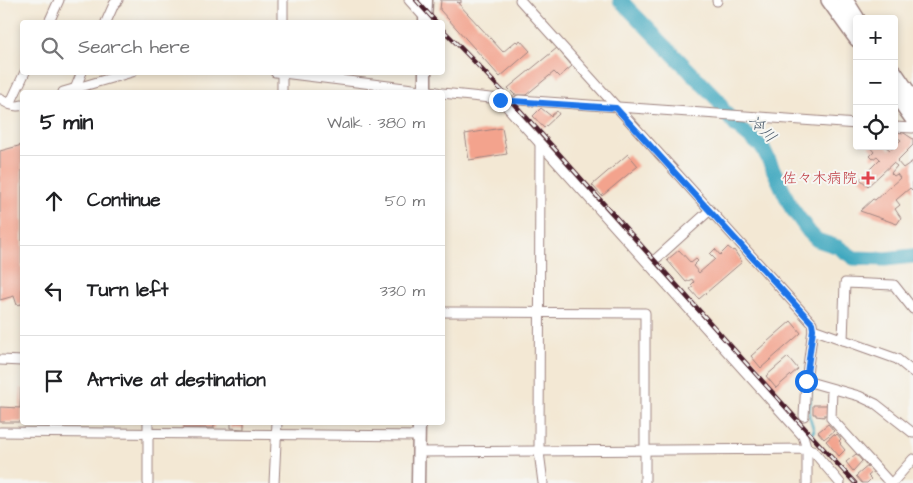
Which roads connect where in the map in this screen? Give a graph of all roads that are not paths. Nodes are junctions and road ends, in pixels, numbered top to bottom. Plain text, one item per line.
1 (59, 0) edge
2 (118, 0) edge
3 (283, 0) edge
4 (409, 0) edge
5 (426, 0) edge
6 (520, 0) edge
7 (829, 0) edge
8 (845, 0) edge
9 (855, 15) edge
10 (50, 20) edge
11 (107, 20) edge
12 (283, 20) edge
13 (425, 20) edge
14 (426, 20) edge
15 (853, 33) edge
16 (24, 75) edge
17 (81, 75) edge
18 (122, 75) edge
19 (280, 75) edge
20 (296, 75) edge
21 (426, 75) edge
22 (898, 78) edge
23 (75, 89) junction
24 (71, 90) edge
25 (282, 90) edge
26 (413, 90) edge
27 (429, 90) edge
28 (445, 93) edge
29 (898, 98) edge
30 (0, 99) edge
31 (500, 100) junction
32 (519, 100) joint
33 (913, 100) edge
34 (10, 104) junction
35 (20, 106) edge
36 (616, 108) junction
37 (913, 119) edge
38 (853, 124) edge
39 (898, 127) edge
40 (913, 128) edge
41 (540, 145) junction
42 (709, 211) junction
43 (656, 258) dead end
44 (913, 309) edge
45 (445, 312) edge
46 (540, 314) junction
47 (813, 329) junction
48 (843, 340) junction
49 (0, 360) edge
50 (20, 361) edge
51 (913, 372) edge
52 (806, 381) junction
53 (832, 389) junction
54 (804, 416) dead end
55 (148, 425) edge
56 (278, 425) edge
57 (419, 425) edge
58 (0, 432) edge
59 (148, 433) junction
60 (913, 433) edge
61 (277, 434) junction
62 (419, 436) junction
63 (808, 450) junction
64 (419, 452) junction
65 (539, 452) junction
66 (645, 452) junction
67 (913, 459) edge
68 (148, 483) edge
69 (274, 483) edge
70 (418, 483) edge
71 (543, 483) edge
72 (645, 483) edge
73 (807, 483) edge
74 (840, 483) edge
75 (891, 483) edge

1 - 10 street
2 - 11 street
3 - 12 street
4 - 13 street
5 - 14 main road
6 - 36 street
7 - 15 main road
8 - 9 main road
16 - 34 street
17 - 23 street
18 - 23 street
19 - 25 street
20 - 26 street
21 - 27 main road
22 - 33 main road
23 - 24 street
28 - 31 street
29 - 37 main road
30 - 34 street
31 - 32 lane
31 - 41 street
32 - 36 street
34 - 35 street
36 - 38 street
36 - 42 street
39 - 40 street
41 - 46 street
41 - 63 street
42 - 43 street
42 - 47 street
44 - 48 street
45 - 46 street
46 - 65 street
46 - 66 street
47 - 48 street
47 - 52 street
48 - 51 street
49 - 50 street
52 - 53 street
52 - 54 street
53 - 60 street
53 - 75 street
55 - 59 street
56 - 61 street
57 - 62 main road
58 - 59 street
59 - 61 street
59 - 68 street
61 - 62 street
61 - 69 street
62 - 64 main road
63 - 66 street
63 - 73 street
63 - 74 street
64 - 65 street
64 - 70 main road
65 - 66 street
65 - 71 street
66 - 72 street
67 - 75 street

